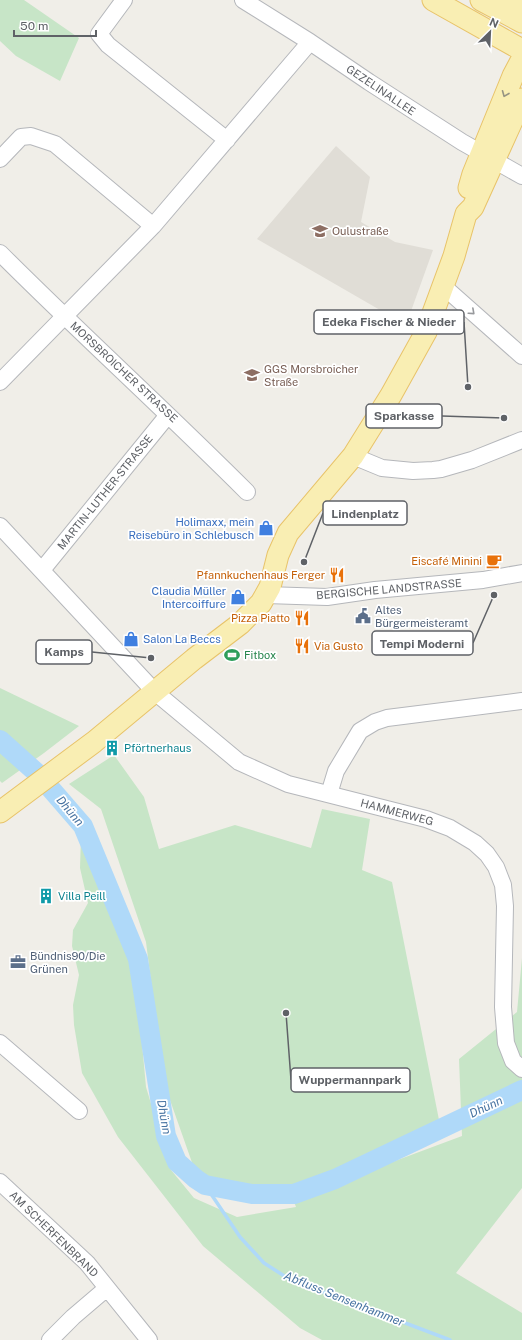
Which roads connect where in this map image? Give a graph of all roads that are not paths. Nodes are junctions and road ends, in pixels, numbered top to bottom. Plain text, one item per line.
1 (124, 0) edge
2 (243, 0) edge
3 (433, 0) edge
4 (482, 1) edge
5 (522, 2) edge
6 (522, 22) edge
7 (310, 42) junction
8 (522, 50) edge
9 (522, 59) edge
10 (522, 99) edge
11 (227, 140) junction
12 (488, 157) junction
13 (0, 159) edge
14 (522, 176) edge
15 (153, 226) junction
16 (0, 253) edge
17 (443, 286) junction
18 (64, 316) junction
19 (522, 356) edge
20 (0, 382) edge
21 (168, 415) junction
22 (522, 440) edge
23 (353, 456) junction
24 (247, 492) dead end
25 (0, 526) edge
26 (42, 570) junction
27 (522, 573) edge
28 (266, 594) junction
29 (155, 692) junction
30 (522, 701) edge
31 (329, 794) junction
32 (0, 812) edge
33 (0, 1043) edge
34 (522, 1068) edge
35 (80, 1111) dead end
36 (0, 1182) edge
37 (107, 1288) junction
38 (50, 1340) edge
39 (149, 1340) edge

1 - 11 street
2 - 7 street, GEZELINALLEE
3 - 8 main road
4 - 5 main road
4 - 6 main road
7 - 11 street
7 - 12 street, GEZELINALLEE
9 -> 12 main road
10 - 12 main road
11 - 15 street
12 - 14 street, GEZELINALLEE
12 - 17 main road
13 - 15 street
15 - 18 street
16 - 18 street, MORSBROICHER STRASSE
17 -> 19 street
17 - 23 main road
18 - 20 street
18 - 21 street, MORSBROICHER STRASSE
21 - 24 street, MORSBROICHER STRASSE
21 - 26 street, MARTIN-LUTHER-STRASSE
22 - 23 street
23 - 28 main road
25 - 26 street, HAMMERWEG
26 - 29 street, HAMMERWEG
27 - 28 street, BERGISCHE LANDSTRASSE
28 - 29 main road
29 - 31 street, HAMMERWEG
29 - 32 main road
30 - 31 street
31 - 34 street, HAMMERWEG
33 - 35 street
36 - 37 street, AM SCHERFENBRAND
37 - 38 street, AM SCHERFENBRAND
37 - 39 street, AM SCHERFENBRAND

